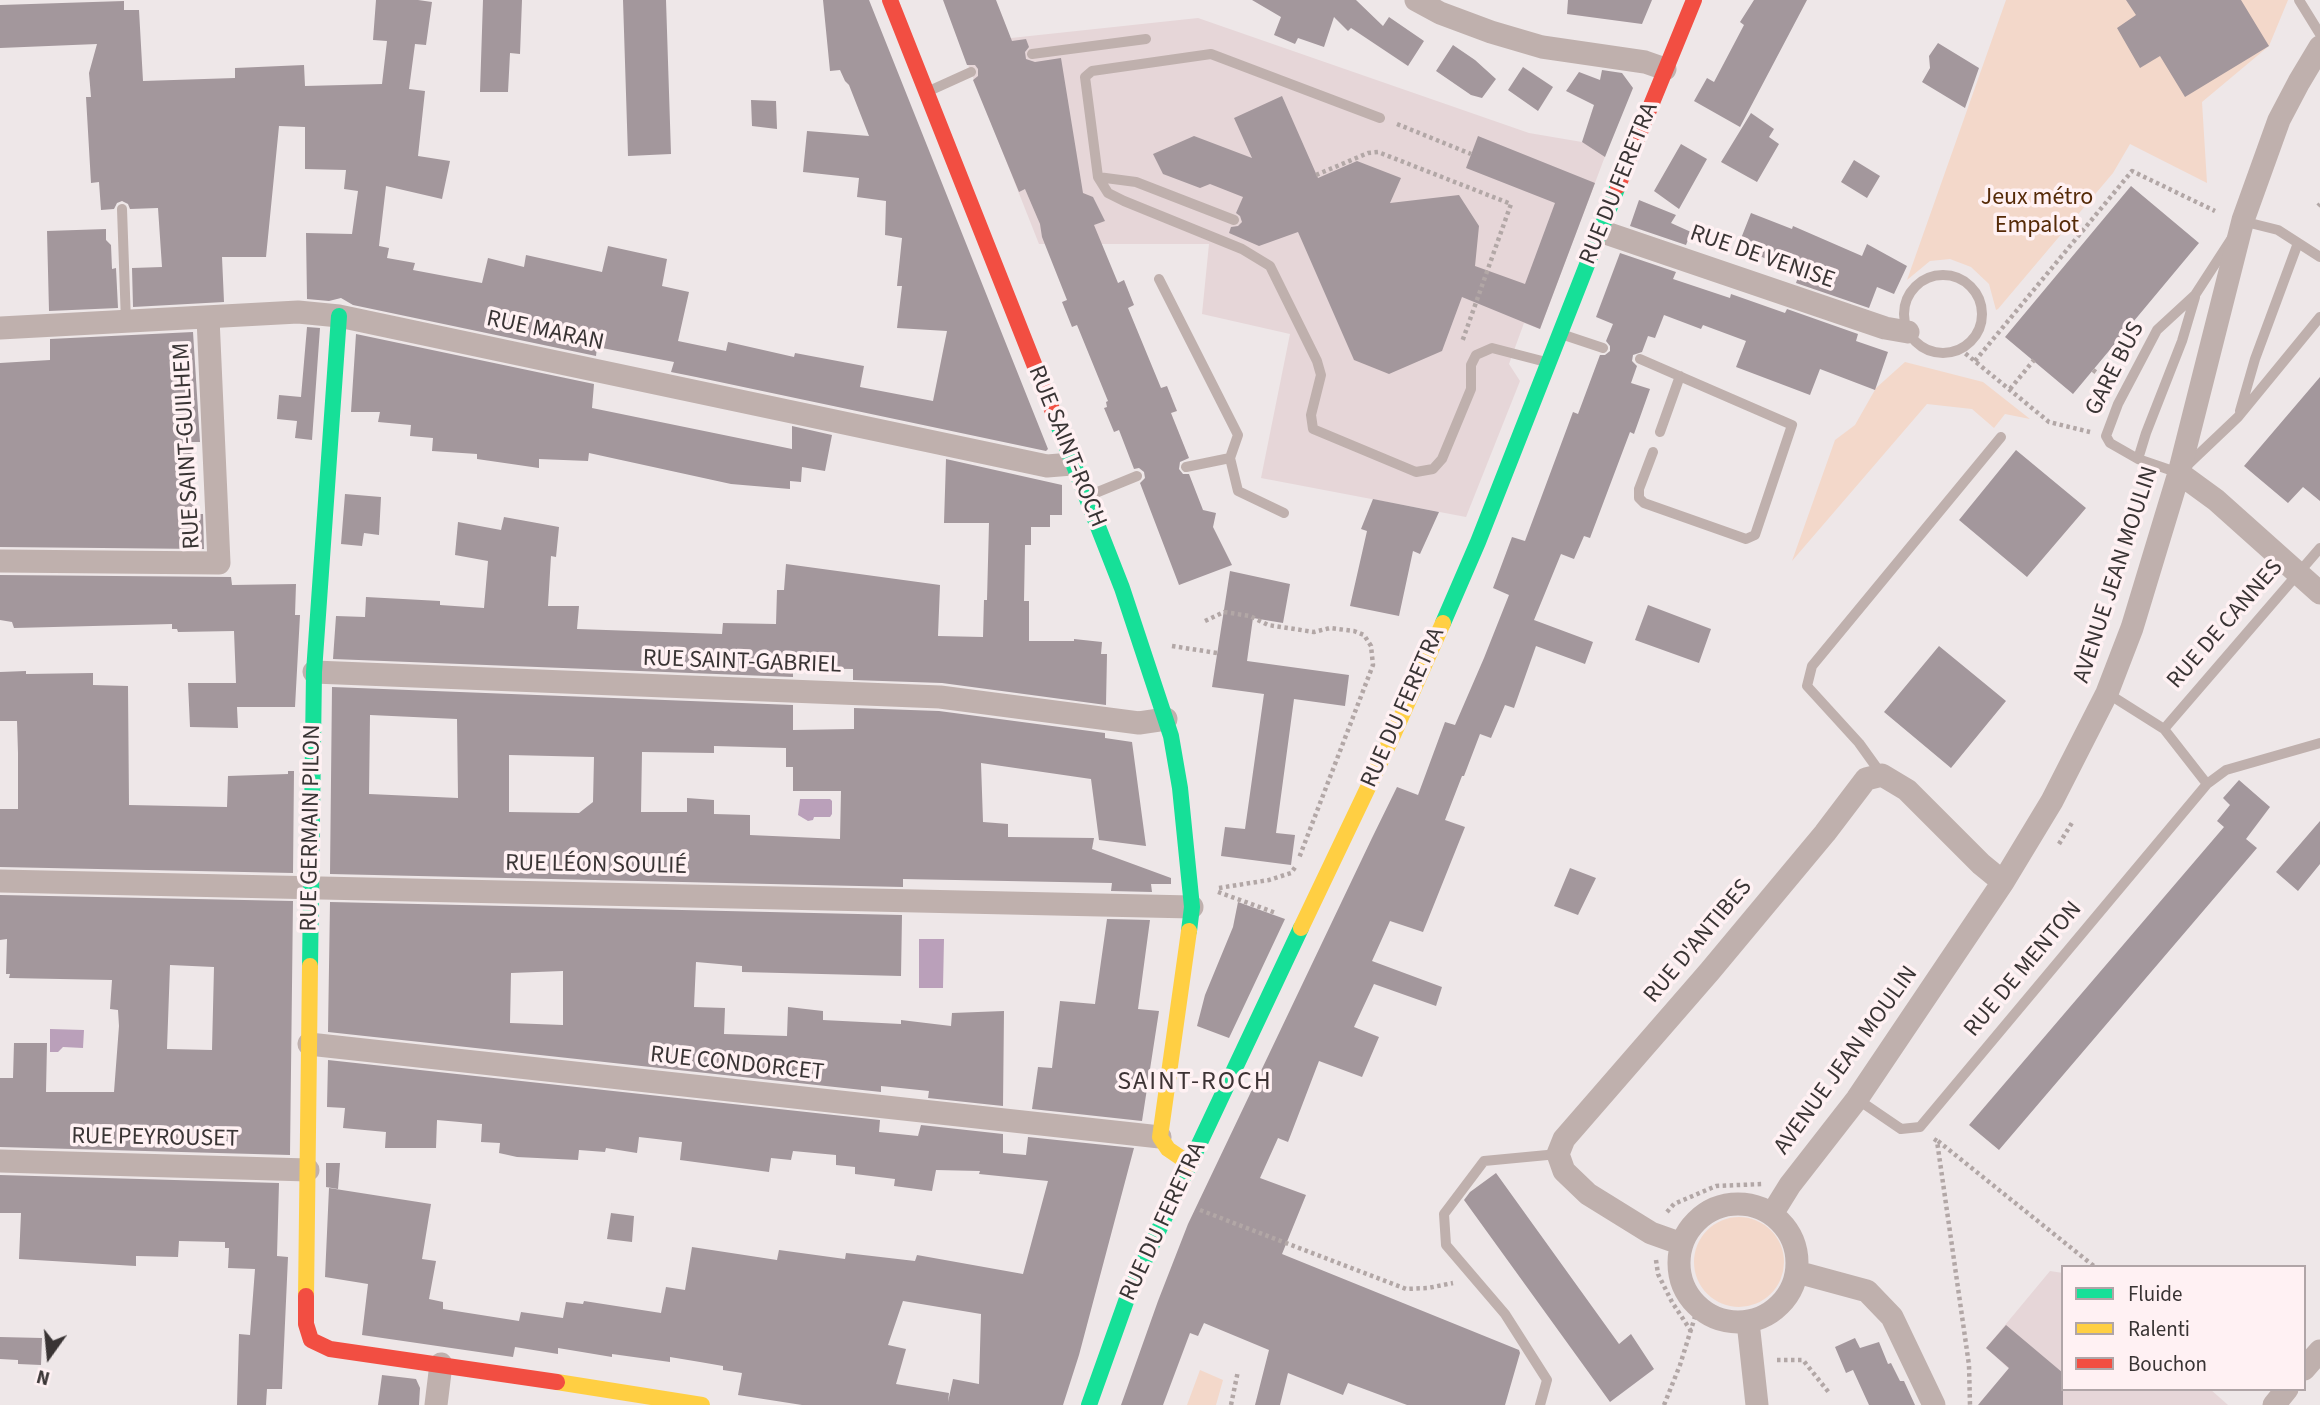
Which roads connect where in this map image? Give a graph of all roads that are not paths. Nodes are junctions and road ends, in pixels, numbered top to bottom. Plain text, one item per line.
1 (890, 0) edge
2 (1416, 0) edge
3 (1694, 0) edge
4 (2299, 0) edge
5 (2320, 34) edge
6 (1146, 39) dead end
7 (2320, 47) edge
8 (1032, 54) dead end
9 (1665, 69) junction
10 (971, 72) dead end
11 (926, 92) junction
12 (1380, 118) road end
13 (1098, 177) junction
14 (122, 209) dead end
15 (1234, 220) dead end
16 (2243, 220) junction
17 (1600, 231) junction
18 (2298, 243) junction
19 (2320, 257) edge
20 (1159, 279) dead end
21 (2195, 295) junction
22 (340, 316) junction
23 (2320, 317) edge
24 (208, 318) junction
25 (127, 322) junction
26 (0, 328) edge
27 (1908, 332) junction
28 (1561, 335) junction
29 (1603, 348) dead end
30 (1640, 359) dead end
31 (1549, 363) junction
32 (1679, 376) junction
33 (2238, 417) junction
34 (1660, 432) dead end
35 (2001, 437) dead end
36 (1653, 452) dead end
37 (1230, 458) junction
38 (2138, 459) junction
39 (1072, 464) junction
40 (1186, 467) dead end
41 (2179, 473) junction
42 (1137, 476) dead end
43 (1085, 497) junction
44 (1284, 513) dead end
45 (2320, 548) edge
46 (0, 561) edge
47 (2298, 574) junction
48 (2320, 593) edge
49 (314, 672) junction
50 (2107, 693) junction
51 (1166, 719) junction
52 (2164, 729) junction
53 (2320, 743) edge
54 (1882, 775) junction
55 (2207, 783) junction
56 (0, 881) edge
57 (2003, 882) junction
58 (311, 886) junction
59 (1192, 907) junction
60 (309, 1044) junction
61 (1857, 1099) junction
62 (1160, 1137) junction
63 (1558, 1154) junction
64 (0, 1161) edge
65 (1190, 1164) junction
66 (308, 1170) junction
67 (1772, 1214) junction
68 (1682, 1244) junction
69 (1797, 1272) junction
70 (1748, 1322) junction
71 (2320, 1351) edge
72 (441, 1364) junction
73 (2306, 1367) edge
74 (2285, 1391) edge
75 (436, 1405) edge
76 (702, 1405) edge
77 (1088, 1405) edge
78 (1540, 1405) edge
79 (1757, 1405) edge
80 (1934, 1405) edge
81 (2274, 1405) edge

1 - 11 street, RUE SAINT-ROCH
2 - 9 street
3 - 9 street, RUE DU FERETRA
4 - 5 lane
6 - 8 lane
7 - 16 street, AVENUE JEAN MOULIN
9 - 17 street, RUE DU FERETRA
10 - 11 lane
11 - 39 street, RUE SAINT-ROCH
12 - 13 lane
13 - 15 lane
13 - 31 lane
14 - 25 lane
16 - 18 lane
16 - 21 lane, GARE BUS
16 - 41 street, AVENUE JEAN MOULIN
17 - 27 street, RUE DE VENISE
17 - 28 street, RUE DU FERETRA
18 - 19 lane
18 - 33 lane
20 - 37 lane
21 - 38 lane, GARE BUS
21 - 38 lane, GARE BUS
22 - 24 street, RUE MARAN
22 - 39 street, RUE MARAN
22 - 49 street, RUE GERMAIN PILON
23 - 33 lane
24 - 25 street, RUE MARAN
24 - 46 street, RUE SAINT-GUILHEM
25 - 26 street, RUE MARAN
27 - 27 lane, RUE DE VENISE
28 - 29 lane
28 - 31 street, RUE DU FERETRA
30 - 32 lane
31 - 65 street, RUE DU FERETRA
32 - 34 lane
32 - 36 lane
33 - 41 lane
35 - 54 lane
37 - 40 lane
37 - 44 lane
38 - 41 lane, GARE BUS
39 - 43 street, RUE SAINT-ROCH
41 - 47 street
41 - 50 street, AVENUE JEAN MOULIN
42 - 43 lane
43 - 51 street, RUE SAINT-ROCH
45 - 47 lane, RUE DE CANNES
47 - 48 street
47 - 52 lane, RUE DE CANNES
49 - 51 street, RUE SAINT-GABRIEL
49 - 58 street, RUE GERMAIN PILON
50 - 52 lane
50 - 57 street, AVENUE JEAN MOULIN
51 - 59 street, RUE SAINT-ROCH
52 - 55 lane
53 - 55 lane, RUE DE MENTON
54 - 57 street
54 - 63 street, RUE D'ANTIBES
55 - 61 lane, RUE DE MENTON
56 - 58 street, RUE LÉON SOULIÉ
57 - 61 street, AVENUE JEAN MOULIN
58 - 59 street, RUE LÉON SOULIÉ
58 - 60 street, RUE GERMAIN PILON
59 - 62 street, RUE SAINT-ROCH
60 - 62 street, RUE CONDORCET
60 - 66 street, RUE GERMAIN PILON
61 - 67 street, AVENUE JEAN MOULIN
62 - 65 street
63 - 68 street
63 - 78 lane
64 - 66 street, RUE PEYROUSET
65 - 77 street, RUE DU FERETRA
66 - 72 street, RUE GERMAIN PILON
67 - 68 street
67 - 69 street
68 - 70 street
69 - 70 street
69 - 80 street
70 - 79 street
71 - 73 street
72 - 75 street
72 - 76 street
74 - 81 street

